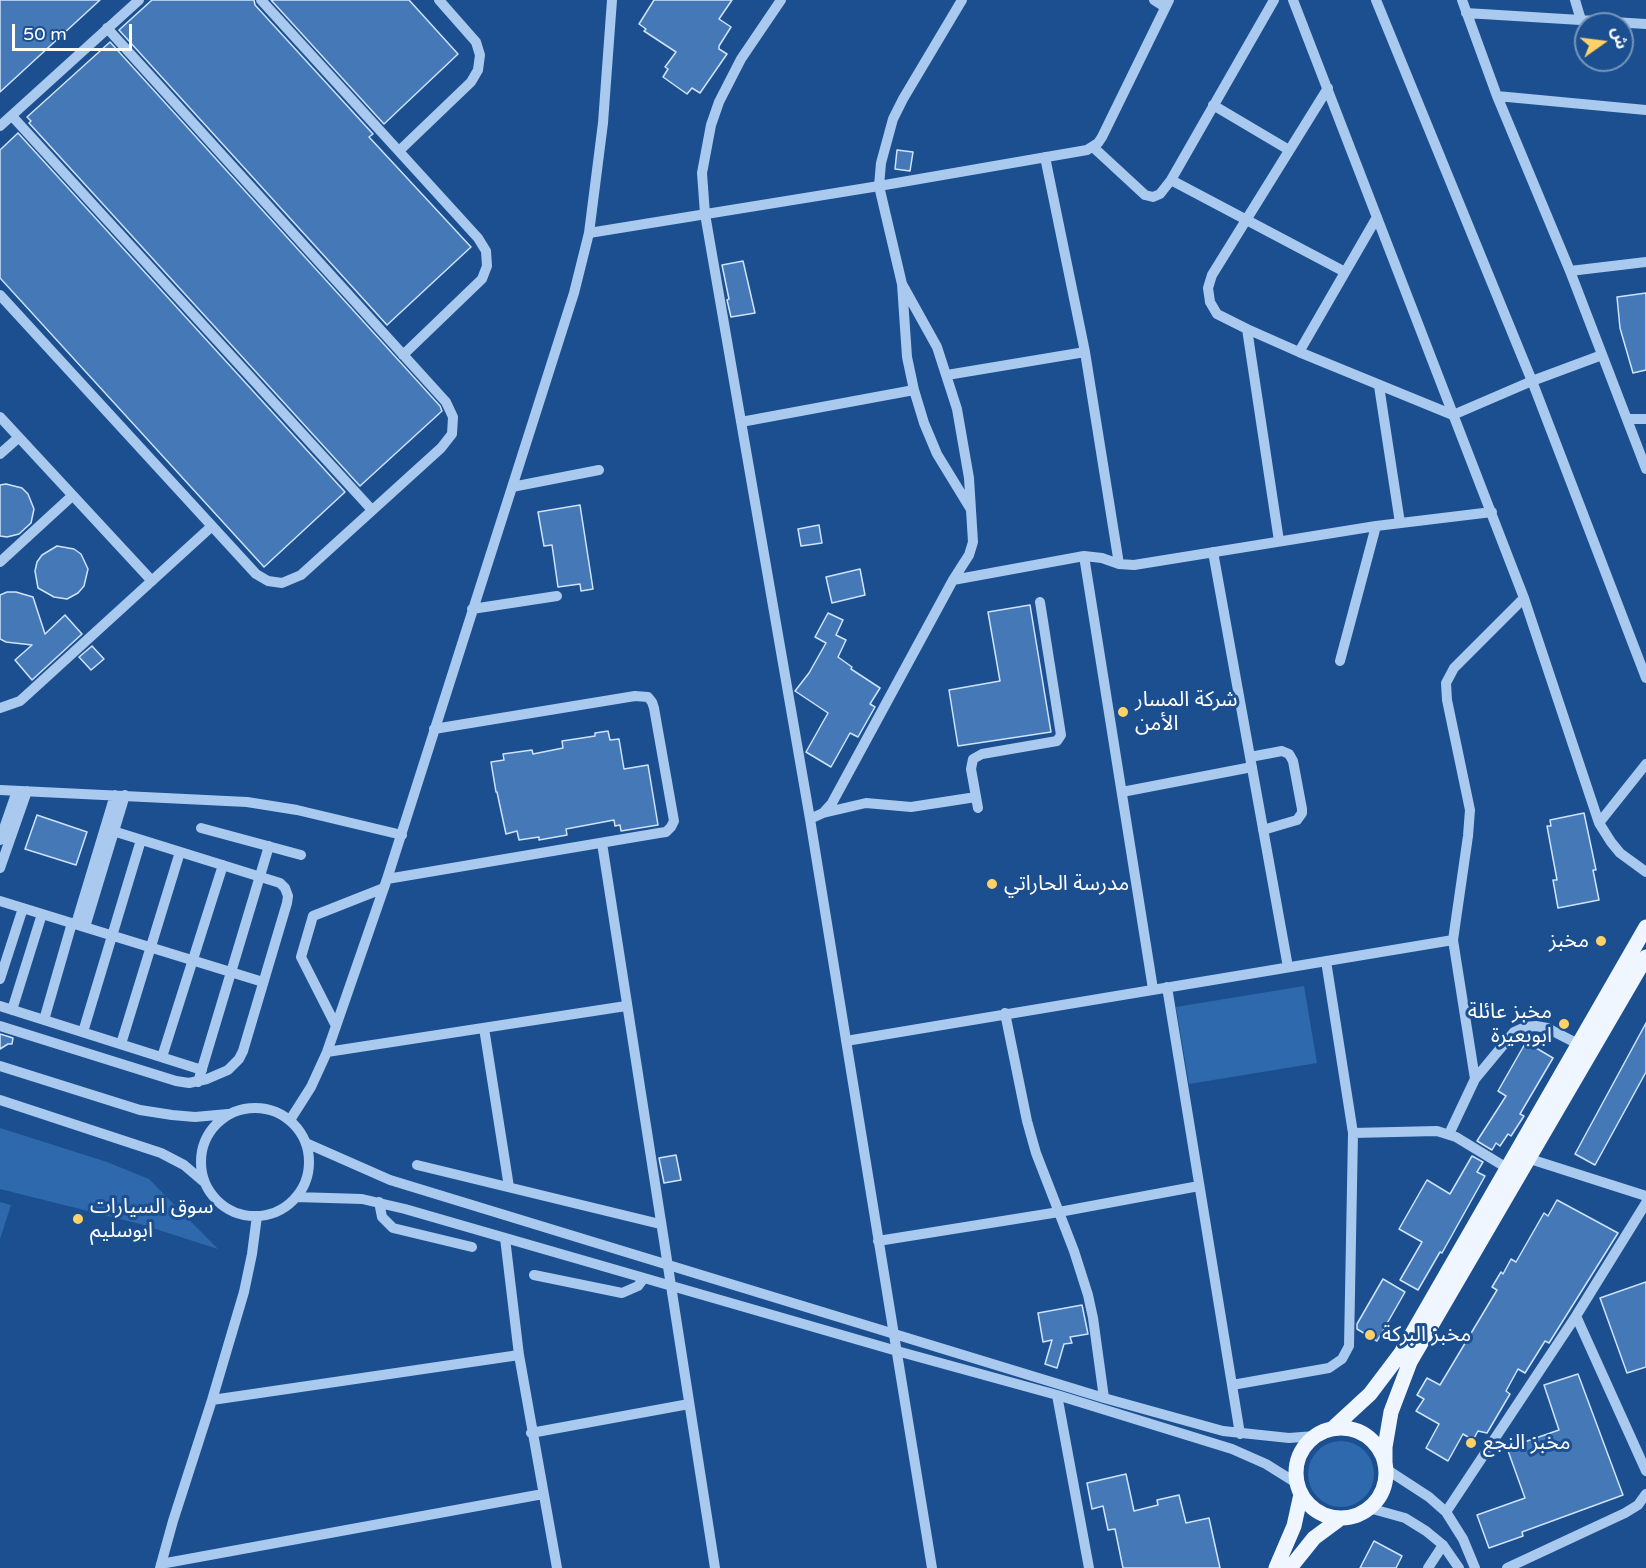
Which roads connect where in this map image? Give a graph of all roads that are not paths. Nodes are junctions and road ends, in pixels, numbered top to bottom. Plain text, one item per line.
1 (139, 0) edge
2 (261, 0) edge
3 (439, 0) edge
4 (612, 0) edge
5 (781, 0) edge
6 (962, 0) edge
7 (1154, 0) edge
8 (1274, 0) edge
9 (1293, 0) edge
10 (1376, 0) edge
11 (1462, 0) edge
12 (1167, 3) edge
13 (1466, 13) junction
14 (1574, 20) edge
15 (107, 28) junction
16 (1328, 88) junction
17 (1497, 96) junction
18 (1213, 105) junction
19 (1646, 110) edge
20 (12, 116) junction
21 (0, 126) edge
22 (1093, 147) junction
23 (1290, 150) junction
24 (399, 151) junction
25 (1045, 157) junction
26 (1171, 180) junction
27 (879, 186) junction
28 (705, 214) junction
29 (1377, 217) junction
30 (1245, 220) junction
31 (589, 233) junction
32 (1646, 262) edge
33 (1346, 272) junction
34 (1570, 272) junction
35 (902, 284) junction
36 (0, 295) edge
37 (1246, 329) junction
38 (1084, 352) junction
39 (1299, 352) junction
40 (404, 355) junction
41 (1602, 355) junction
42 (947, 375) junction
43 (1532, 381) junction
44 (1379, 386) junction
45 (914, 390) junction
46 (1453, 415) junction
47 (0, 417) edge
48 (1627, 419) junction
49 (1646, 419) edge
50 (741, 422) junction
51 (18, 438) junction
52 (0, 454) edge
53 (1646, 469) edge
54 (599, 470) dead end
55 (512, 487) junction
56 (72, 496) junction
57 (372, 510) junction
58 (972, 512) junction
59 (1492, 512) junction
60 (1400, 523) junction
61 (212, 526) junction
62 (1376, 526) junction
63 (1279, 541) junction
64 (1213, 552) junction
65 (1084, 556) junction
66 (0, 562) edge
67 (1119, 564) junction
68 (953, 580) junction
69 (152, 582) junction
70 (557, 596) dead end
71 (1524, 598) junction
72 (1040, 602) dead end
73 (472, 609) junction
74 (1340, 661) dead end
75 (1646, 678) edge
76 (0, 708) edge
77 (434, 729) junction
78 (1251, 762) junction
79 (1646, 764) edge
80 (0, 790) edge
81 (22, 791) junction
82 (1122, 792) junction
83 (120, 795) junction
84 (823, 813) junction
85 (810, 819) junction
86 (1599, 823) junction
87 (201, 828) dead end
88 (1263, 830) junction
89 (113, 831) junction
90 (402, 835) junction
91 (0, 840) edge
92 (141, 840) junction
93 (602, 843) junction
94 (269, 846) junction
95 (180, 852) junction
96 (301, 855) dead end
97 (223, 865) junction
98 (0, 868) edge
99 (1646, 872) edge
100 (259, 876) junction
101 (385, 884) junction
102 (0, 901) edge
103 (23, 908) junction
104 (42, 914) junction
105 (78, 925) junction
106 (1646, 927) edge
107 (112, 936) junction
108 (1454, 940) junction
109 (150, 947) junction
110 (1646, 957) edge
111 (193, 960) junction
112 (1326, 961) junction
113 (1288, 967) junction
114 (231, 972) junction
115 (0, 979) edge
116 (263, 982) junction
117 (1167, 987) junction
118 (1153, 989) junction
119 (0, 1006) edge
120 (627, 1006) junction
121 (12, 1010) junction
122 (1005, 1013) junction
123 (44, 1020) junction
124 (0, 1026) edge
125 (336, 1026) junction
126 (483, 1028) junction
127 (83, 1032) junction
128 (846, 1041) junction
129 (121, 1044) junction
130 (1578, 1044) junction
131 (327, 1052) junction
132 (162, 1057) junction
133 (0, 1066) edge
134 (202, 1070) junction
135 (1475, 1079) junction
136 (198, 1082) junction
137 (0, 1100) edge
138 (228, 1114) junction
139 (290, 1120) junction
140 (1353, 1132) junction
141 (1449, 1134) junction
142 (306, 1143) junction
143 (1530, 1159) junction
144 (417, 1165) dead end
145 (1507, 1168) junction
146 (206, 1184) junction
147 (1199, 1186) junction
148 (508, 1187) junction
149 (1646, 1196) edge
150 (296, 1197) junction
151 (379, 1202) junction
152 (1646, 1203) edge
153 (1059, 1212) junction
154 (257, 1216) junction
155 (660, 1224) junction
156 (505, 1238) junction
157 (878, 1240) junction
158 (472, 1247) dead end
159 (666, 1265) junction
160 (534, 1275) dead end
161 (644, 1278) junction
162 (670, 1286) junction
163 (1576, 1316) junction
164 (894, 1334) junction
165 (897, 1352) junction
166 (519, 1355) junction
167 (1232, 1385) junction
168 (1056, 1395) junction
169 (1104, 1398) junction
170 (212, 1400) junction
171 (689, 1404) junction
172 (1332, 1429) junction
173 (531, 1433) junction
174 (1240, 1434) junction
175 (1315, 1436) junction
176 (1385, 1467) junction
177 (1646, 1471) edge
178 (1299, 1489) junction
179 (543, 1494) junction
180 (1646, 1494) edge
181 (1369, 1508) junction
182 (1446, 1512) junction
183 (1341, 1518) junction
184 (1443, 1545) junction
185 (160, 1566) edge
186 (557, 1568) edge
187 (715, 1568) edge
188 (932, 1568) edge
189 (1089, 1568) edge
190 (1276, 1568) edge
191 (1290, 1568) edge
192 (1428, 1568) edge
193 (1459, 1568) edge
194 (1475, 1568) edge
195 (1507, 1568) edge

1 - 15 street
2 - 24 street
3 - 24 street
4 - 31 street
5 - 28 street
6 - 27 street
7 - 12 street
8 - 18 street
9 - 16 street
10 - 43 street
11 - 13 street
12 - 22 street
13 - 14 street
13 - 17 street
15 - 20 street
15 - 40 street
16 - 23 street
16 - 29 street
17 - 19 street
17 - 34 street
18 - 23 street
18 - 26 street
20 - 21 street
20 - 57 street
22 - 25 street
22 - 26 street
23 - 30 street
24 - 40 street
25 - 27 street
25 - 38 street
26 - 30 street
27 - 28 street
27 - 35 street
28 - 31 street
28 - 50 street
29 - 33 street
29 - 46 street
30 - 33 street
30 - 37 street
31 - 55 street
32 - 34 street
33 - 39 street
34 - 41 street
35 - 42 street
35 - 45 street
36 - 61 street
37 - 39 street
37 - 63 street
38 - 42 street
38 - 67 street
39 - 44 street
40 - 57 street
41 - 43 street
41 - 48 street
42 - 58 street
43 - 46 street
43 - 75 street
44 - 46 street
44 - 60 street
45 - 50 street
45 - 58 street
46 - 59 street
47 - 51 street
48 - 49 street
48 - 53 street
50 - 85 street
51 - 52 street
51 - 56 street
54 - 55 street
55 - 73 street
56 - 66 street
56 - 69 street
57 - 61 street
58 - 68 street
59 - 60 street
59 - 71 street
60 - 62 street
61 - 69 street
62 - 63 street
62 - 74 street
63 - 64 street
64 - 67 street
64 - 78 street
65 - 67 street
65 - 68 street
65 - 82 street
68 - 84 street
69 - 76 street
70 - 73 street
71 - 86 street
71 - 108 street
72 - 84 street
73 - 77 street
77 - 90 street
77 - 93 street
78 - 82 street
78 - 88 street
78 - 88 street
79 - 86 street
80 - 81 street
81 - 83 street
81 - 91 street
81 - 98 street
82 - 118 street
83 - 89 street
83 - 90 street
83 - 105 street
84 - 85 street
85 - 128 street
86 - 99 street
87 - 94 street
88 - 113 street
89 - 92 street
89 - 105 street
90 - 101 street
92 - 95 street
92 - 107 street
93 - 101 street
93 - 120 street
94 - 96 street
94 - 100 street
95 - 97 street
95 - 109 street
97 - 100 street
97 - 111 street
100 - 114 street
100 - 116 street
101 - 125 street
101 - 125 street
102 - 103 street
103 - 104 street
103 - 115 street
104 - 105 street
104 - 121 street
105 - 107 street
105 - 123 street
106 - 130 main road
107 - 109 street
107 - 127 street
108 - 112 street
108 - 135 street
109 - 111 street
109 - 129 street
110 - 143 main road
111 - 114 street
111 - 132 street
112 - 113 street
112 - 140 street
113 - 117 street
114 - 116 street
114 - 134 street
116 - 136 street
117 - 118 street
117 - 147 street
118 - 122 street
119 - 121 street
120 - 126 street
120 - 155 street
121 - 123 street
122 - 128 street
122 - 153 street
123 - 127 street
124 - 136 street
125 - 131 street
126 - 131 street
126 - 148 street
127 - 129 street
128 - 157 street
129 - 132 street
130 - 135 street
130 - 145 main road
131 - 139 street
132 - 134 street
133 - 138 street
134 - 136 street
135 - 141 street
137 - 146 street
138 - 139 street
138 - 146 street
139 - 142 street
140 - 141 street
140 - 167 street
141 - 145 street
142 - 150 street
142 - 159 street
143 - 149 street
143 - 176 main road
144 - 148 street
145 - 172 main road
146 - 154 street
147 - 153 street
147 - 167 street
148 - 155 street
150 - 151 street
150 - 154 street
151 - 156 street
151 - 158 street
152 - 163 street
153 - 157 street
153 - 169 street
154 - 170 street
155 - 159 street
156 - 161 street
156 - 166 street
157 - 164 street
159 - 162 street
159 - 164 street
160 - 161 street
161 - 162 street
162 - 165 street
162 - 171 street
163 - 177 street
163 - 182 street
164 - 165 street
164 - 169 street
165 - 168 street
165 - 188 street
166 - 170 street
166 - 173 street
167 - 174 street
168 - 178 street
168 - 189 street
169 - 174 street
170 - 185 street
171 - 173 street
171 - 187 street
172 - 175 main road
172 - 176 main road
173 - 179 street
174 - 175 street
175 - 178 main road
176 - 181 main road
176 - 182 street
178 - 183 main road
178 - 190 main road
179 - 185 street
179 - 186 street
180 - 195 street
181 - 183 main road
181 - 184 street
182 - 194 street
183 - 191 main road
184 - 192 street
184 - 193 street

